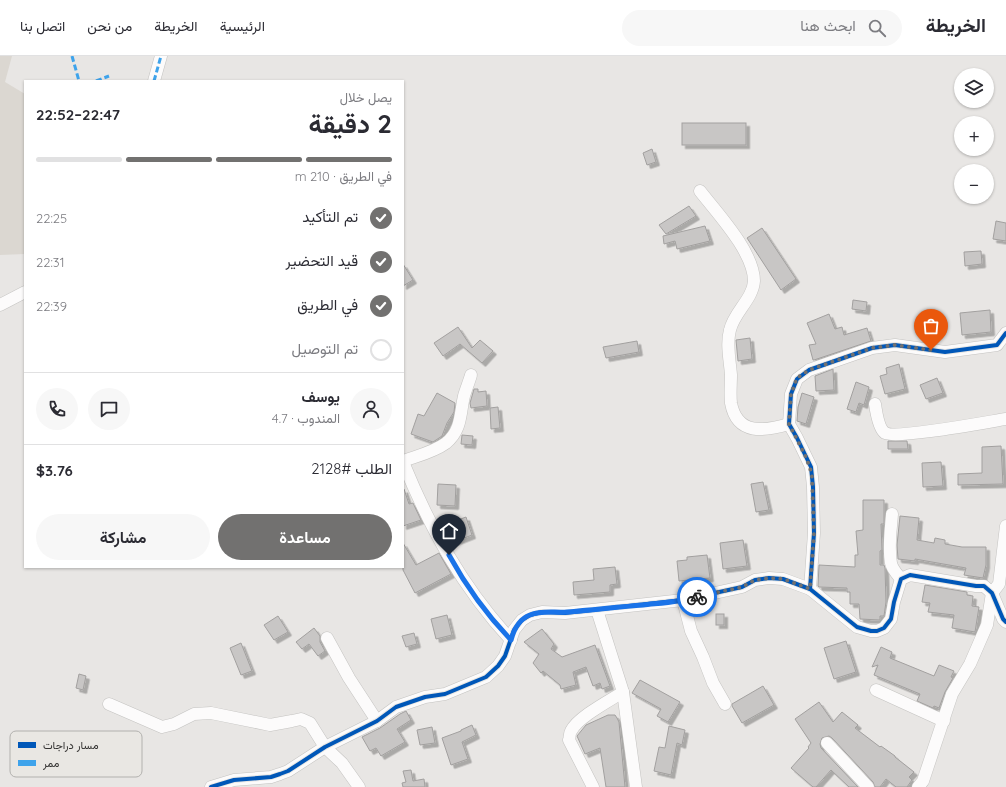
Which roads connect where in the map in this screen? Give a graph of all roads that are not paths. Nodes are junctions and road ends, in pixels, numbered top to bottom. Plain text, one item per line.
1 (161, 56) edge
2 (154, 80) edge
3 (700, 191) dead end
4 (24, 293) edge
5 (0, 306) edge
6 (1006, 333) edge
7 (471, 375) dead end
8 (875, 404) dead end
9 (1006, 419) edge
10 (789, 424) junction
11 (404, 461) edge
12 (404, 464) edge
13 (892, 514) dead end
14 (1006, 526) edge
15 (901, 579) junction
16 (810, 589) junction
17 (992, 594) junction
18 (683, 600) junction
19 (597, 610) junction
20 (1006, 622) edge
21 (327, 638) dead end
22 (511, 640) junction
23 (876, 690) dead end
24 (623, 692) junction
25 (109, 704) dead end
26 (725, 704) dead end
27 (377, 721) junction
28 (944, 721) junction
29 (827, 744) dead end
30 (325, 747) junction
31 (254, 783) edge
32 (211, 787) edge
33 (359, 787) edge
34 (593, 787) edge
35 (636, 787) edge
36 (868, 787) edge
37 (918, 787) edge

1 - 2 street
3 - 10 street
4 - 5 street
6 - 10 street
7 - 11 street
8 - 9 street
10 - 16 street
12 - 22 street
13 - 15 street
14 - 17 street
15 - 16 street
15 - 17 street
16 - 18 street
17 - 20 street
17 - 28 street
18 - 19 street
18 - 26 street
19 - 22 street
19 - 24 street
21 - 27 street
22 - 27 street
23 - 28 street
24 - 34 street
24 - 35 street
25 - 30 street
27 - 30 street
28 - 37 street
29 - 36 street
30 - 31 street
30 - 33 street
31 - 32 street

